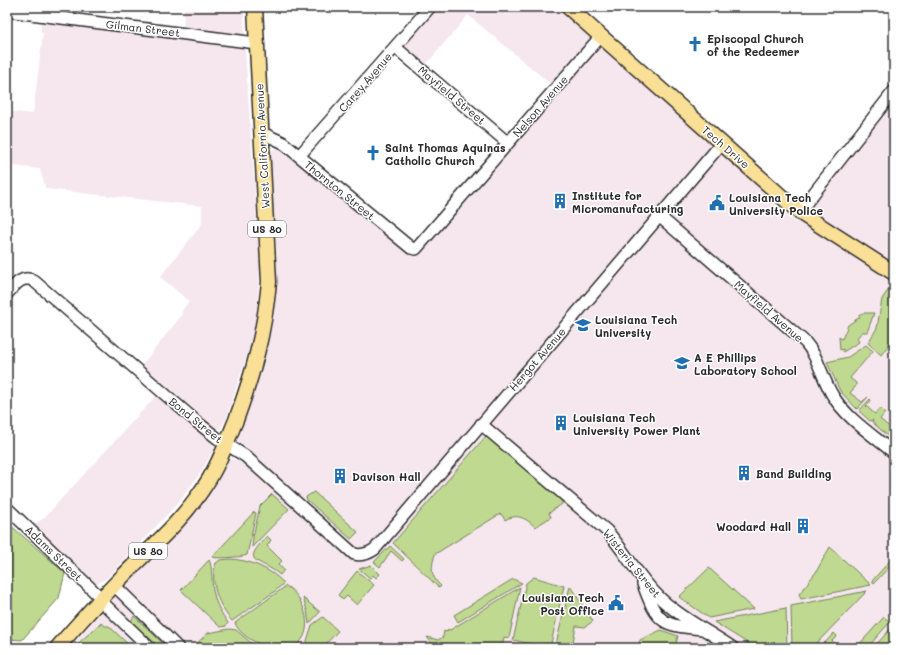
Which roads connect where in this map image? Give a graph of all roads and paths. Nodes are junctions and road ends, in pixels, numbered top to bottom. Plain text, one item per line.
1 (255, 7) edge
2 (430, 7) edge
3 (568, 7) edge
4 (7, 11) edge
5 (601, 36) junction
6 (256, 43) junction
7 (395, 47) junction
8 (894, 90) edge
9 (262, 133) junction
10 (508, 143) junction
11 (722, 143) junction
12 (300, 156) junction
13 (799, 212) junction
14 (659, 216) junction
15 (416, 249) joint
16 (894, 273) edge
17 (7, 294) edge
18 (481, 424) junction
19 (226, 444) junction
20 (894, 453) edge
21 (7, 508) edge
22 (366, 554) joint
23 (641, 577) junction
24 (114, 585) junction
25 (100, 599) junction
26 (705, 630) junction
27 (57, 648) edge
28 (150, 648) edge
29 (178, 648) edge
30 (733, 648) edge

1 - 6 main road, West California Avenue / US 80
2 - 7 street, Carey Avenue
3 - 5 main road, Tech Drive
4 - 6 street, Gilman Street
5 - 10 street, Nelson Avenue
5 - 11 main road, Tech Drive
6 - 9 main road, West California Avenue / US 80
7 - 10 street, Mayfield Street
7 - 12 street, Carey Avenue
8 - 13 street
9 - 12 street, Thornton Street
9 - 19 main road, West California Avenue / US 80
10 - 15 street, Nelson Avenue
11 - 13 main road, Tech Drive
11 - 14 street, Hergot Avenue
12 - 15 street, Thornton Street
13 - 16 main road, Tech Drive
14 - 18 street, Hergot Avenue
14 - 20 street, Mayfield Avenue
17 - 19 street, Bond Street
18 - 22 street, Hergot Avenue
18 - 23 street, Wisteria Street
19 - 22 street, Bond Street
19 - 24 main road, West California Avenue / US 80
21 - 25 street, Adams Street
23 - 26 street, Wisteria Street
23 - 26 street
24 - 25 main road, West California Avenue / US 80
24 - 29 street
25 - 27 main road, West California Avenue / US 80
25 - 28 street, Adams Street
26 - 30 street, Wisteria Street

